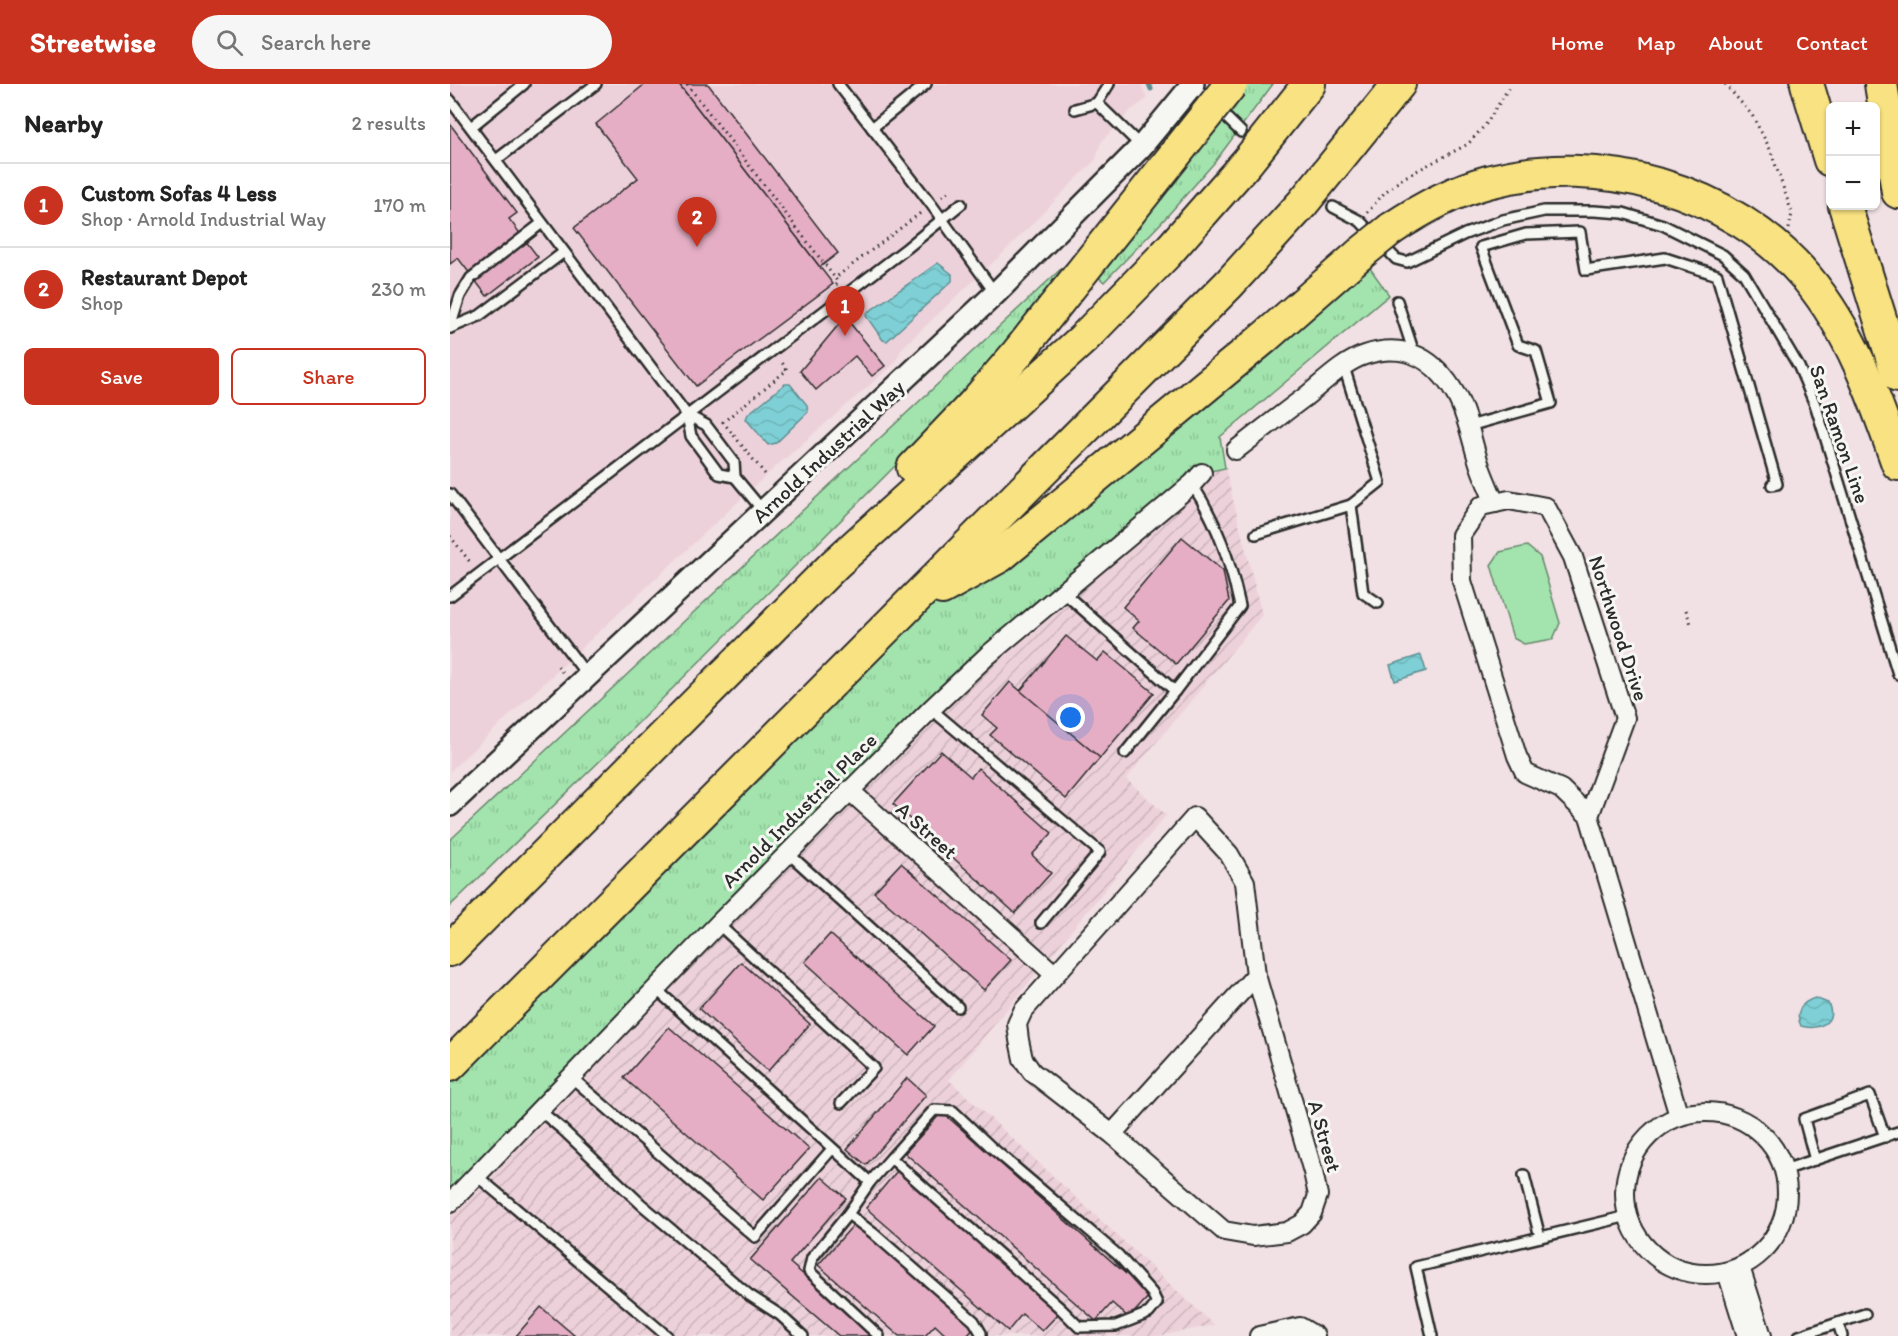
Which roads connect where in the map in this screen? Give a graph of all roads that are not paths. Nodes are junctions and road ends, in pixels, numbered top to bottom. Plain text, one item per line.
1 (524, 84) edge
2 (596, 84) edge
3 (838, 84) edge
4 (926, 84) edge
5 (1109, 84) edge
6 (1193, 84) edge
7 (1231, 84) edge
8 (1807, 84) edge
9 (1881, 84) edge
10 (1399, 87) edge
11 (1303, 90) edge
12 (450, 100) edge
13 (1097, 103) junction
14 (1075, 110) dead end
15 (471, 127) junction
16 (872, 128) junction
17 (1240, 132) dead end
18 (1141, 147) junction
19 (1829, 156) edge
20 (496, 160) junction
21 (1898, 192) edge
22 (961, 204) dead end
23 (1333, 207) dead end
24 (1846, 210) edge
25 (942, 219) junction
26 (542, 223) junction
27 (564, 252) junction
28 (996, 293) junction
29 (1397, 301) dead end
30 (450, 328) edge
31 (1411, 352) junction
32 (1344, 367) junction
33 (1898, 376) edge
34 (687, 415) junction
35 (1468, 426) junction
36 (1236, 450) dead end
37 (1898, 464) edge
38 (735, 477) junction
39 (1197, 479) joint
40 (1772, 485) dead end
41 (450, 494) edge
42 (1495, 503) junction
43 (1351, 505) junction
44 (764, 512) junction
45 (1256, 534) dead end
46 (500, 559) junction
47 (835, 564) junction
48 (1062, 592) junction
49 (450, 596) edge
50 (1378, 603) dead end
51 (908, 608) junction
52 (1898, 674) edge
53 (587, 675) junction
54 (1175, 690) junction
55 (931, 709) junction
56 (1125, 753) dead end
57 (849, 790) junction
58 (450, 806) edge
59 (1588, 816) junction
60 (788, 853) junction
61 (1041, 923) dead end
62 (718, 924) junction
63 (450, 950) edge
64 (1054, 974) junction
65 (1256, 975) junction
66 (656, 989) junction
67 (958, 1007) dead end
68 (450, 1065) edge
69 (570, 1076) junction
70 (841, 1103) dead end
71 (539, 1110) junction
72 (1679, 1116) junction
73 (1898, 1132) edge
74 (1112, 1134) junction
75 (1885, 1137) junction
76 (832, 1149) junction
77 (891, 1158) junction
78 (1815, 1160) junction
79 (1784, 1170) junction
80 (1524, 1175) dead end
81 (477, 1176) junction
82 (870, 1182) junction
83 (450, 1203) edge
84 (848, 1214) junction
85 (1628, 1216) junction
86 (1540, 1237) junction
87 (1734, 1269) junction
88 (1865, 1314) dead end
89 (1838, 1323) junction
90 (667, 1336) edge
91 (803, 1336) edge
92 (879, 1336) edge
93 (981, 1336) edge
94 (1259, 1336) edge
95 (1315, 1336) edge
96 (1431, 1336) edge
97 (1747, 1336) edge
98 (1762, 1336) edge
99 (1799, 1336) edge
100 (1842, 1336) edge

1 - 15 lane
2 - 20 lane
3 - 16 lane
4 - 16 lane
5 - 13 lane
6 - 17 lane
6 - 18 street, Arnold Industrial Way
7 - 47 highway, bridge
8 - 19 highway
9 - 21 highway
10 - 51 highway
11 - 47 highway
12 - 15 lane
13 - 14 lane
13 - 18 lane
15 - 20 lane
16 - 25 lane
18 - 28 street, Arnold Industrial Way
20 - 26 lane
22 - 25 lane
23 - 52 lane, San Ramon Line
24 - 33 highway
25 - 28 lane
25 - 34 lane
26 - 27 lane
26 - 30 lane
27 - 30 lane
27 - 34 lane
28 - 44 street, Arnold Industrial Way
29 - 31 lane
31 - 32 street
31 - 35 street
32 - 36 street
32 - 43 lane
34 - 38 lane
34 - 38 lane
34 - 46 lane
35 - 40 lane
35 - 42 street
37 - 51 highway, bridge
38 - 44 lane
39 - 48 street, Arnold Industrial Place
39 - 54 lane
41 - 46 lane
42 - 59 street
42 - 59 street, Northwood Drive
43 - 45 lane
43 - 50 lane
44 - 53 street, Arnold Industrial Way
46 - 49 lane
46 - 53 lane
47 - 63 highway
48 - 54 lane
48 - 55 street, Arnold Industrial Place
51 - 68 highway
53 - 58 street, Arnold Industrial Way
54 - 56 lane
55 - 57 street, Arnold Industrial Place
55 - 61 lane
57 - 60 street, Arnold Industrial Place
57 - 64 street, A Street
59 - 72 street
60 - 62 street, Arnold Industrial Place
60 - 67 lane
62 - 66 street, Arnold Industrial Place
62 - 70 lane
64 - 65 street, A Street
64 - 74 street, A Street
65 - 74 street
65 - 74 street, A Street
66 - 69 street, Arnold Industrial Place
66 - 76 lane
69 - 71 street, Arnold Industrial Place
69 - 76 lane
71 - 81 street, Arnold Industrial Place
71 - 91 lane
72 - 79 street
72 - 85 street
73 - 75 lane
75 - 78 lane
75 - 78 lane
76 - 82 lane
77 - 77 lane
77 - 82 lane
78 - 79 lane
79 - 87 street
80 - 86 lane
81 - 83 street, Arnold Industrial Place
81 - 90 lane
82 - 84 lane
84 - 92 lane
84 - 93 lane
85 - 86 lane
85 - 87 street
86 - 96 lane
87 - 97 street
87 - 98 street
88 - 89 lane
89 - 99 lane
89 - 100 lane
94 - 95 street

